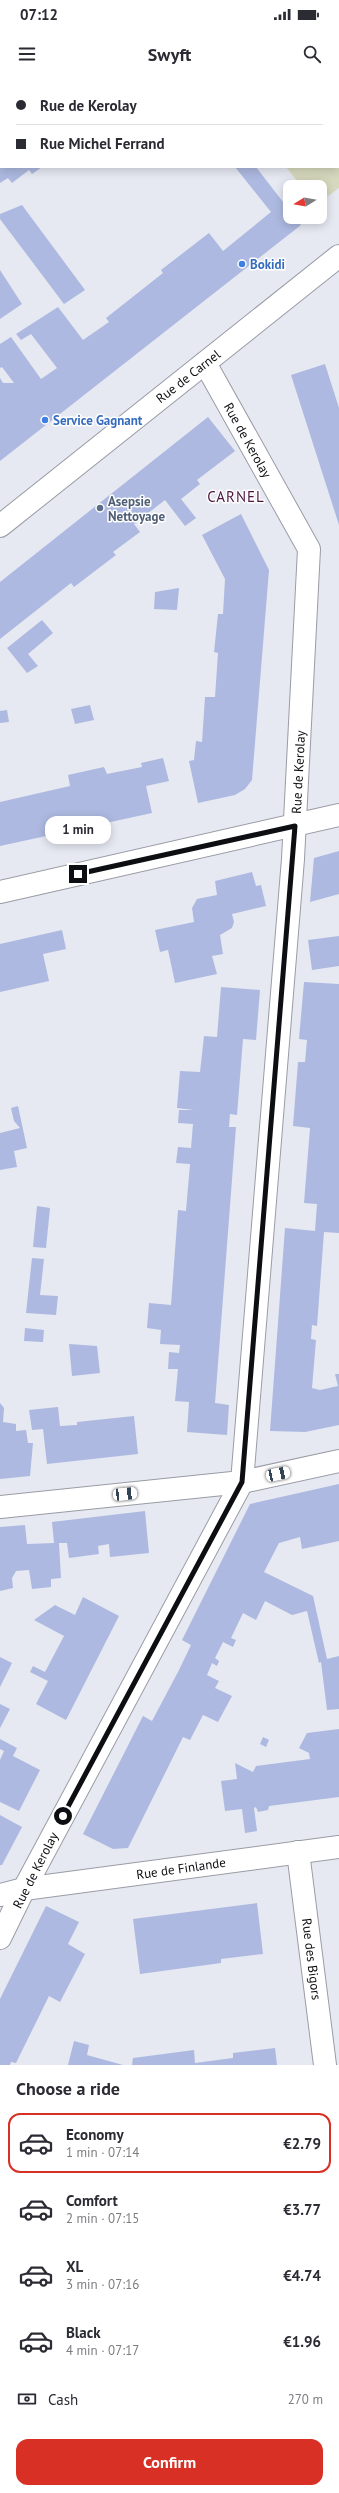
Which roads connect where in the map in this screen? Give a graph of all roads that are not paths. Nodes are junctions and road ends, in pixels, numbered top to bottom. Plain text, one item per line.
1 (339, 256) edge
2 (205, 363) junction
3 (0, 526) edge
4 (339, 815) edge
5 (295, 826) junction
6 (0, 892) edge
7 (339, 1461) edge
8 (242, 1482) junction
9 (0, 1506) edge
10 (339, 1847) edge
11 (298, 1852) junction
12 (24, 1889) junction
13 (0, 1895) edge
14 (0, 1938) edge
15 (325, 2065) edge

1 - 2 street, Rue de Carnel
2 - 3 street, Rue de Carnel
2 - 5 street, Rue de Kerolay
4 - 5 street
5 - 6 street
5 - 8 street, Rue de Kerolay
7 - 8 street
8 - 9 street
8 - 12 street, Rue de Kerolay
10 - 11 street, Rue de Finlande
11 - 12 street, Rue de Finlande
11 - 15 street, Rue des Bigors
12 - 13 street, Rue de Finlande
12 - 14 street, Rue de Kerolay

